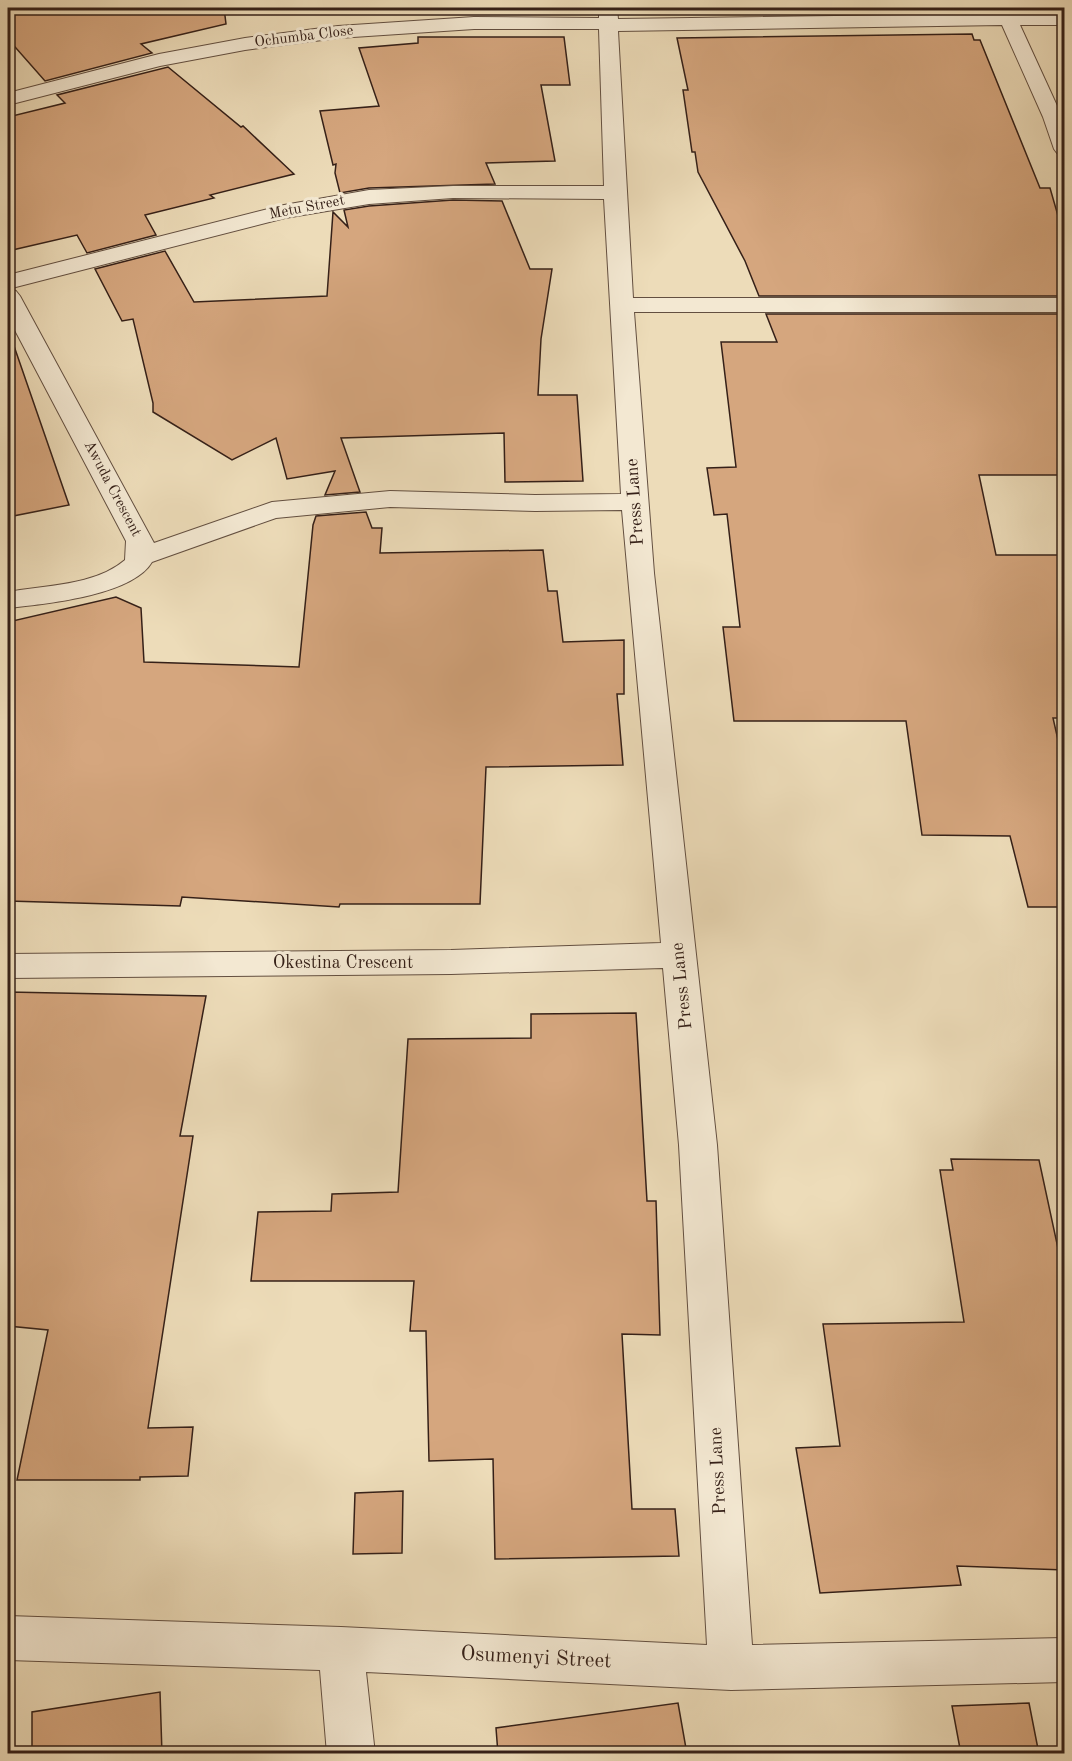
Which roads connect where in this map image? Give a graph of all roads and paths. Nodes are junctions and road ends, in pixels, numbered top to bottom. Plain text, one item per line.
1 (608, 16) edge
2 (1008, 19) junction
3 (1065, 19) edge
4 (8, 99) edge
5 (1065, 149) edge
6 (615, 193) junction
7 (8, 282) edge
8 (8, 296) edge
9 (622, 305) junction
10 (1065, 305) edge
11 (635, 502) junction
12 (140, 557) junction
13 (8, 600) edge
14 (679, 955) junction
15 (8, 966) edge
16 (8, 1638) edge
17 (341, 1649) junction
18 (1065, 1660) edge
19 (731, 1668) junction
20 (351, 1754) edge

1 - 2 street, Ochumba Close
1 - 4 street, Ochumba Close
1 - 6 street, Press Lane
2 - 3 street, Ochumba Close
2 - 5 street
6 - 7 street, Metu Street
6 - 9 street, Press Lane
8 - 12 street, Awuda Crescent
9 - 10 street
9 - 11 street, Press Lane
11 - 12 street
11 - 14 street, Press Lane
12 - 13 street, Awuda Crescent
14 - 15 street, Okestina Crescent
14 - 19 street, Press Lane
16 - 17 street, Osumenyi Street
17 - 19 street, Osumenyi Street
17 - 20 street
18 - 19 street, Osumenyi Street

